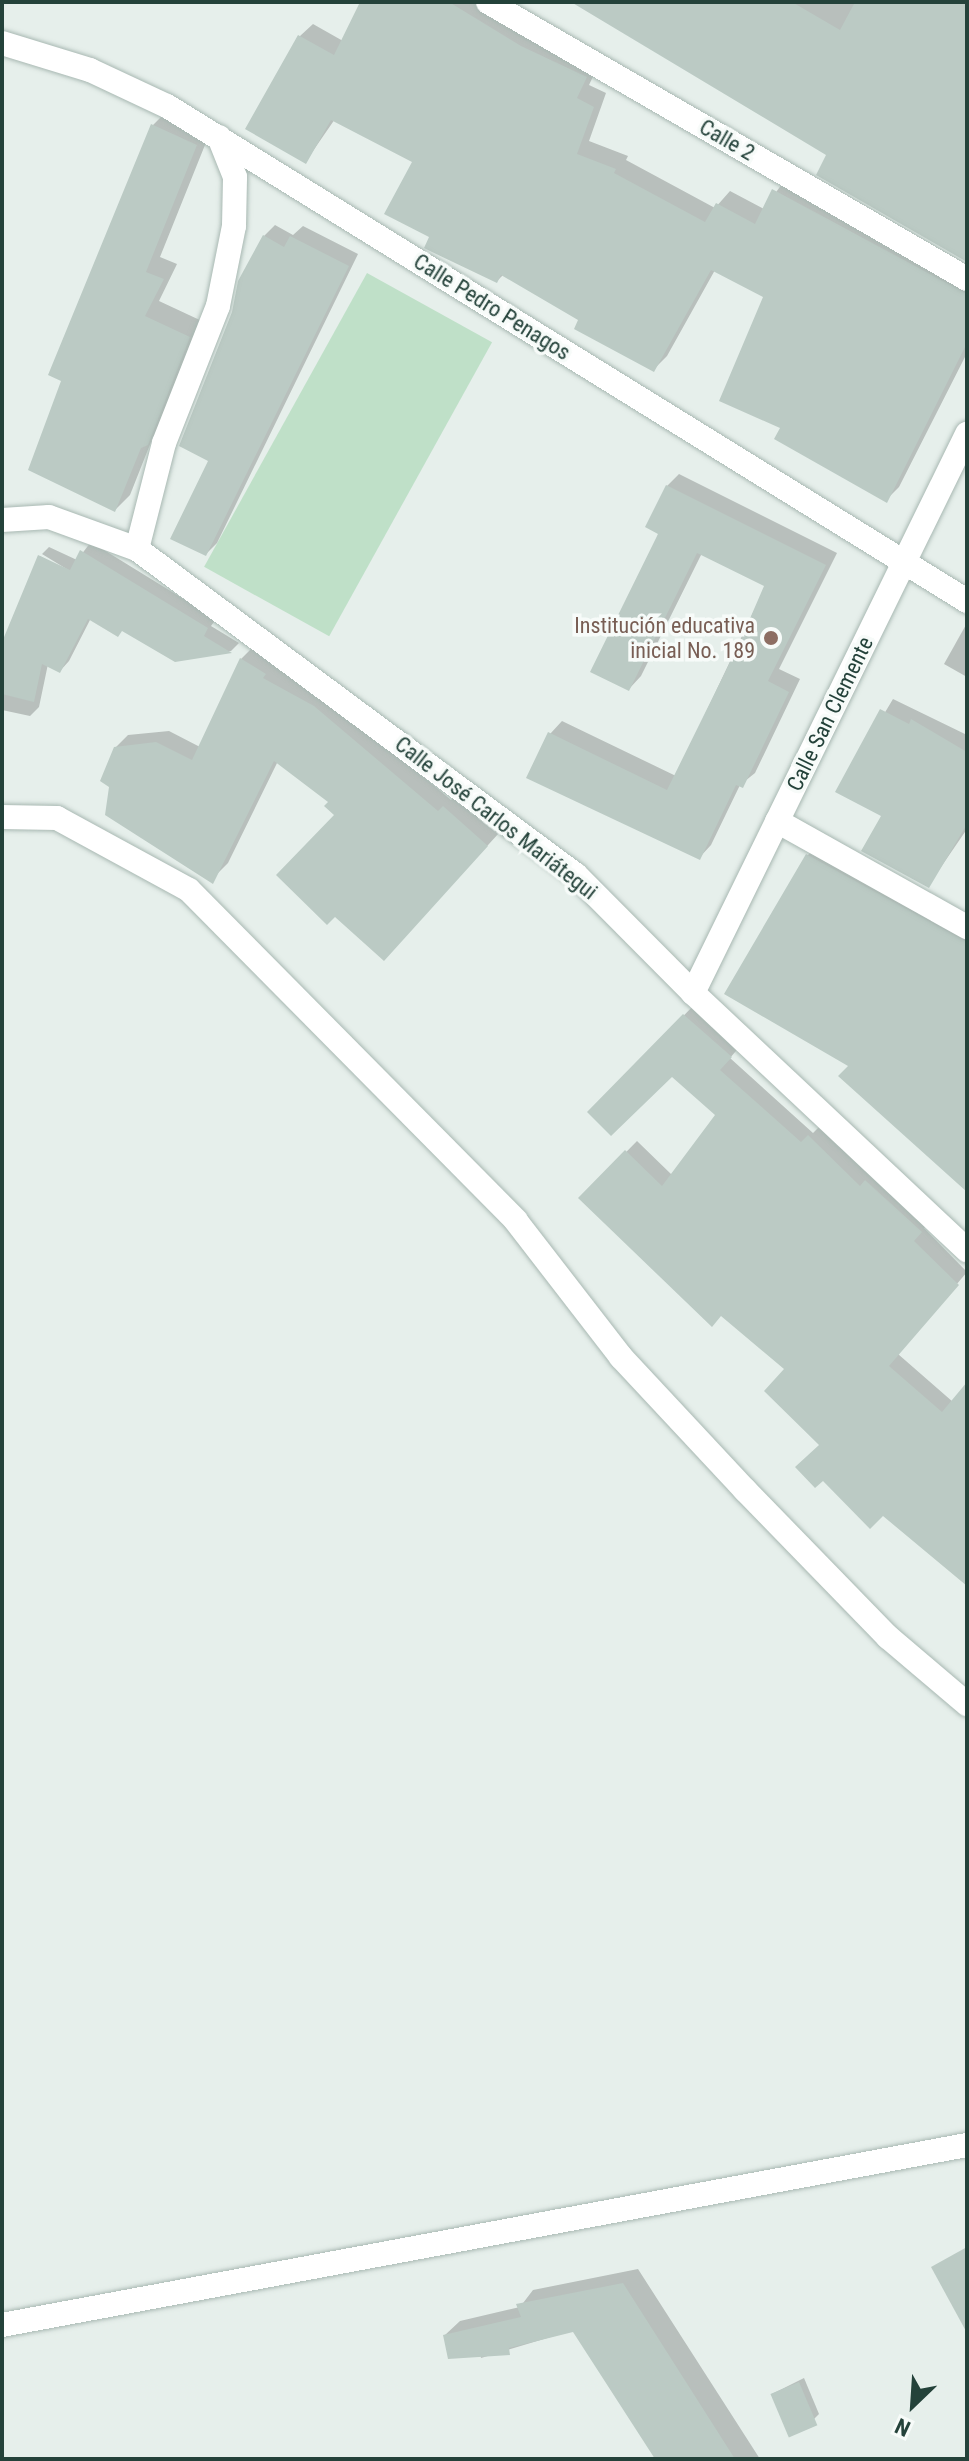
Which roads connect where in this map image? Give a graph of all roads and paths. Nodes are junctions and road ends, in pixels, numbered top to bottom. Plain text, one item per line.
1 (488, 2) edge
2 (2, 43) edge
3 (219, 137) junction
4 (967, 279) edge
5 (967, 434) edge
6 (2, 520) edge
7 (137, 549) junction
8 (903, 565) junction
9 (967, 601) edge
10 (2, 817) edge
11 (777, 821) junction
12 (967, 927) edge
13 (693, 993) junction
14 (967, 1250) edge
15 (967, 1704) edge
16 (967, 2145) edge
17 (2, 2325) edge

1 - 4 street, Calle 2
2 - 3 street, Calle Pedro Penagos
3 - 7 street
3 - 8 street, Calle Pedro Penagos
5 - 8 street, Calle San Clemente
6 - 7 street, Calle José Carlos Mariátegui
7 - 13 street, Calle José Carlos Mariátegui
8 - 9 street, Calle Pedro Penagos
8 - 11 street, Calle San Clemente
10 - 15 street
11 - 12 street
11 - 13 street, Calle San Clemente
13 - 14 street, Calle José Carlos Mariátegui
16 - 17 street

